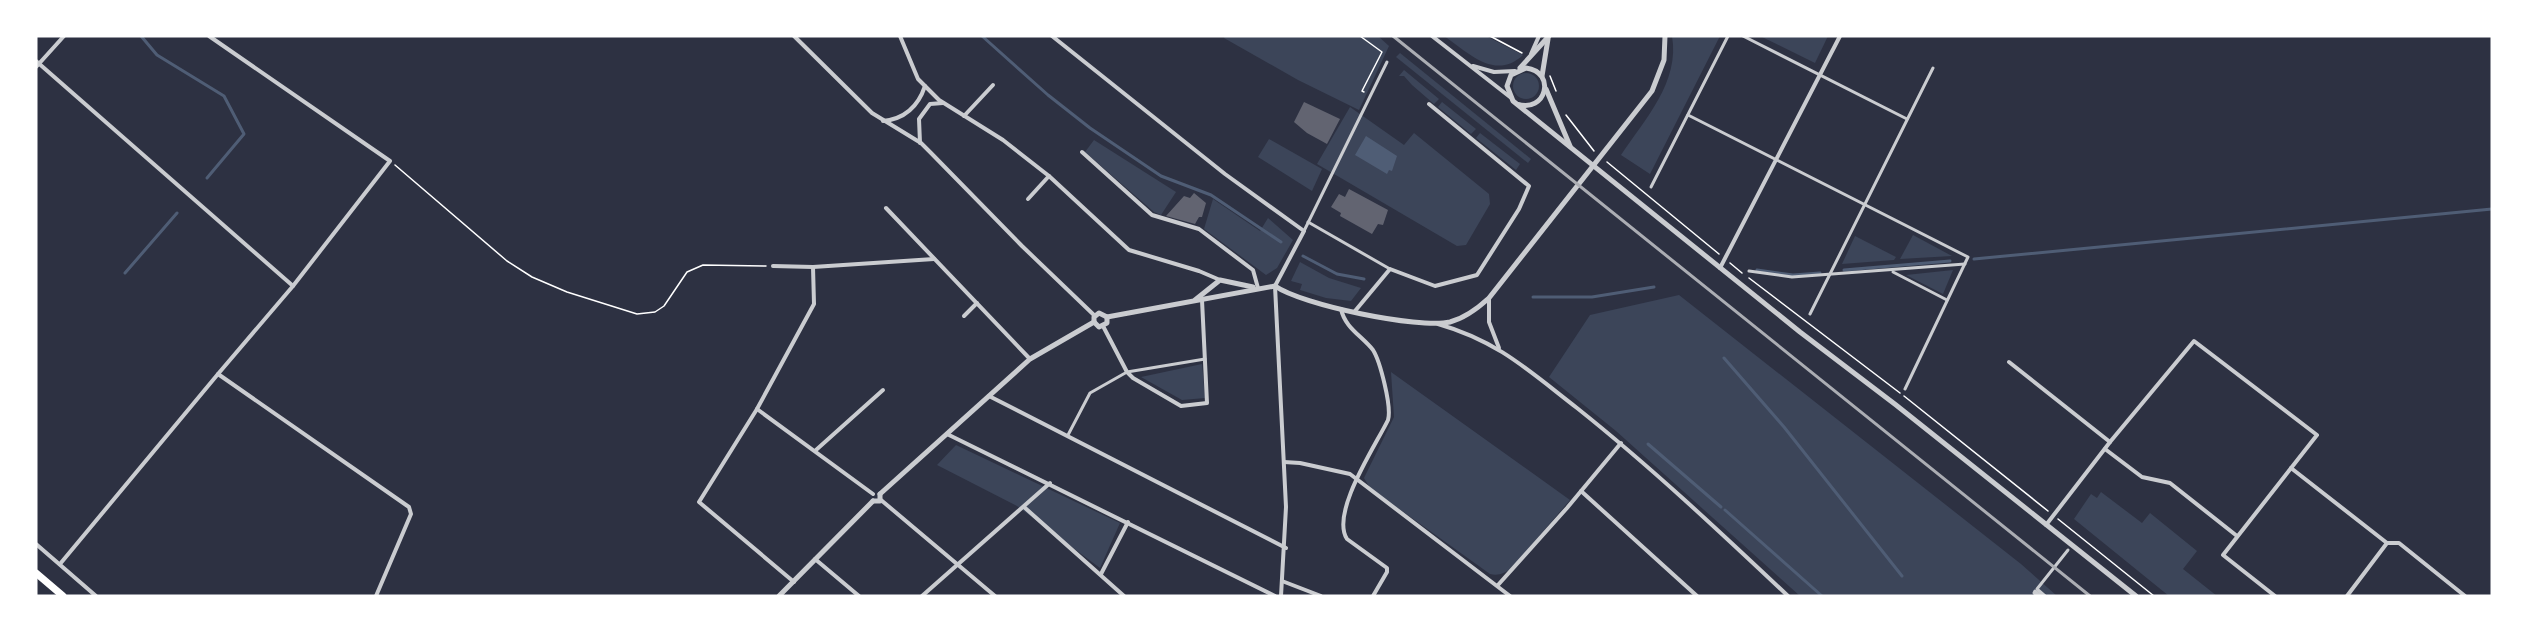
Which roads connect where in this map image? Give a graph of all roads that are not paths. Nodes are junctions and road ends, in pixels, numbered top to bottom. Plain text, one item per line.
1 (64, 36) edge
2 (209, 36) edge
3 (794, 36) edge
4 (900, 36) edge
5 (1052, 36) edge
6 (1432, 36) edge
7 (1539, 36) edge
8 (1549, 36) edge
9 (1665, 36) edge
10 (1728, 36) edge
11 (1743, 36) edge
12 (1840, 36) edge
13 (1530, 56) junction
14 (1387, 62) dead end
15 (1467, 63) junction
16 (37, 64) edge
17 (1933, 68) dead end
18 (1518, 70) junction
19 (1542, 76) junction
20 (1819, 76) junction
21 (993, 85) dead end
22 (925, 86) junction
23 (1545, 88) junction
24 (1510, 97) junction
25 (944, 103) junction
26 (1429, 104) dead end
27 (1517, 104) junction
28 (1688, 115) junction
29 (964, 116) junction
30 (1908, 119) junction
31 (883, 121) junction
32 (921, 143) junction
33 (1570, 146) junction
34 (1082, 152) dead end
35 (1777, 159) junction
36 (1049, 176) junction
37 (1651, 187) dead end
38 (1028, 198) dead end
39 (1865, 204) junction
40 (886, 208) dead end
41 (1308, 222) junction
42 (1304, 231) junction
43 (935, 259) junction
44 (1965, 264) junction
45 (773, 266) road end
46 (813, 267) junction
47 (1720, 268) junction
48 (1390, 269) junction
49 (1749, 271) dead end
50 (1892, 271) junction
51 (1830, 274) junction
52 (1223, 281) junction
53 (293, 286) junction
54 (1275, 286) junction
55 (1258, 288) junction
56 (1226, 294) junction
57 (1488, 298) junction
58 (1202, 299) junction
59 (1195, 300) junction
60 (1947, 300) junction
61 (976, 303) junction
62 (1341, 309) junction
63 (1355, 311) junction
64 (1810, 314) dead end
65 (964, 316) dead end
66 (1107, 317) junction
67 (1095, 319) junction
68 (1437, 324) junction
69 (1103, 326) junction
70 (1499, 348) junction
71 (1205, 358) junction
72 (1030, 359) junction
73 (2009, 362) dead end
74 (1127, 372) junction
75 (218, 374) junction
76 (1905, 389) dead end
77 (883, 390) dead end
78 (989, 396) junction
79 (757, 408) junction
80 (947, 434) junction
81 (1068, 435) junction
82 (2110, 442) junction
83 (1621, 443) junction
84 (2105, 448) junction
85 (816, 450) junction
86 (1284, 462) junction
87 (2291, 468) junction
88 (1357, 481) junction
89 (1050, 483) junction
90 (1581, 491) junction
91 (880, 497) junction
92 (873, 498) junction
93 (1024, 507) junction
94 (1128, 522) junction
95 (2046, 525) junction
96 (2237, 536) junction
97 (2387, 543) junction
98 (36, 544) edge
99 (1286, 548) junction
100 (2068, 550) dead end
101 (815, 559) junction
102 (958, 563) junction
103 (60, 564) junction
104 (36, 573) edge
105 (1101, 574) junction
106 (1282, 581) junction
107 (794, 582) junction
108 (1498, 585) junction
109 (63, 596) edge
110 (96, 596) edge
111 (375, 596) edge
112 (779, 596) edge
113 (859, 596) edge
114 (922, 596) edge
115 (995, 596) edge
116 (1124, 596) edge
117 (1275, 596) edge
118 (1281, 596) edge
119 (1321, 596) edge
120 (1373, 596) edge
121 (1510, 596) edge
122 (1696, 596) edge
123 (1788, 596) edge
124 (2042, 596) edge
125 (2136, 596) edge
126 (2275, 596) edge
127 (2346, 596) edge
128 (2465, 596) edge

1 - 16 street
2 - 53 street
3 - 31 street
4 - 22 street
5 - 42 street
6 - 15 street
7 - 13 street
8 - 13 street
8 - 19 street
9 - 57 street
10 - 28 street
11 - 20 street
12 - 20 street
13 - 18 street
14 - 41 street
15 - 18 street
15 - 24 street
16 - 53 street
17 - 30 street
18 - 19 street
18 - 24 street
19 - 23 street
20 - 30 street
20 - 35 street
21 - 29 street
22 - 25 street
22 - 31 street
23 - 27 street
23 - 33 street
24 - 27 street
25 - 29 street
25 - 32 street
26 - 48 street
27 - 33 street
28 - 35 street
28 - 37 street
29 - 36 street
30 - 39 street
31 - 32 street
32 - 67 street
33 - 47 street
34 - 55 street
35 - 39 street
35 - 47 street
36 - 38 street
36 - 52 street
39 - 44 street
39 - 51 street
40 - 43 street
41 - 42 street
41 - 48 street
42 - 54 street
43 - 46 street
43 - 61 street
44 - 50 street
44 - 60 street
45 - 46 street
46 - 79 street
47 - 95 street
48 - 63 street
49 - 51 street
50 - 51 street
50 - 60 street
51 - 64 street
52 - 55 street
52 - 56 street
52 - 59 street
53 - 75 street
54 - 55 street
54 - 62 street
54 - 86 street
55 - 56 street
56 - 58 street
57 - 68 street
57 - 70 street
58 - 59 street
58 - 71 street
59 - 66 street
60 - 76 street
61 - 65 street
61 - 72 street
62 - 63 street
62 - 88 street
63 - 68 street
66 - 67 street
66 - 69 street
67 - 69 street
67 - 72 street
68 - 70 street
69 - 74 street
70 - 83 street
71 - 74 street
71 - 74 street
72 - 78 street
73 - 82 street
74 - 81 street
75 - 103 street
75 - 111 street
77 - 85 street
78 - 80 street
78 - 81 street
79 - 85 street
79 - 107 street
80 - 89 street
80 - 91 street
81 - 99 street
82 - 84 street
82 - 87 street
83 - 90 street
83 - 123 street
84 - 95 street
84 - 96 street
85 - 92 street
86 - 88 street
86 - 99 street
87 - 96 street
87 - 97 street
88 - 108 street
88 - 120 street
89 - 93 street
89 - 94 street
90 - 108 street
90 - 122 street
91 - 92 street
91 - 102 street
92 - 101 street
93 - 102 street
93 - 105 street
94 - 105 street
94 - 117 street
95 - 125 street
96 - 126 street
97 - 127 street
97 - 128 street
98 - 103 street
99 - 106 street
100 - 124 street
101 - 107 street
101 - 113 street
102 - 114 street
102 - 115 street
103 - 110 street
104 - 109 highway
105 - 116 street
106 - 118 street
106 - 119 street
107 - 112 street
108 - 121 street

